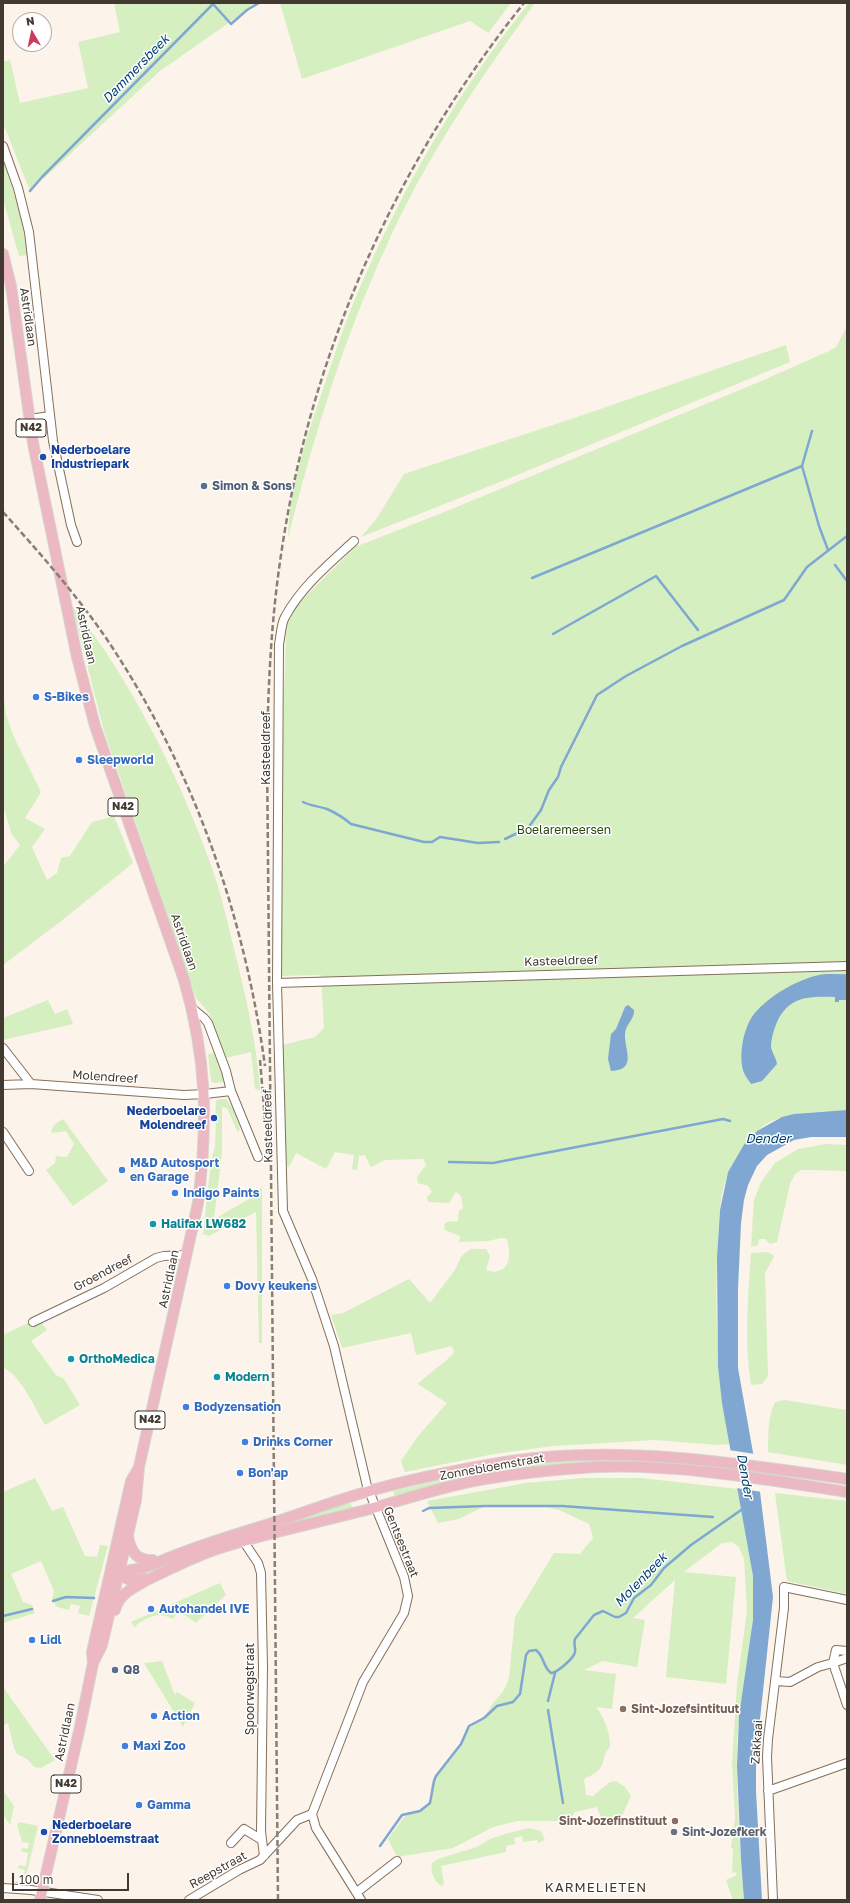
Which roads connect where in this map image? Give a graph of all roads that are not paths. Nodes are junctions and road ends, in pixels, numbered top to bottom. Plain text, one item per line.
1 (3, 146) edge
2 (3, 254) edge
3 (50, 416) junction
4 (30, 419) junction
5 (354, 541) dead end
6 (77, 542) dead end
7 (847, 966) edge
8 (277, 983) junction
9 (193, 1009) junction
10 (3, 1048) edge
11 (31, 1084) junction
12 (3, 1085) edge
13 (231, 1091) junction
14 (205, 1094) junction
15 (3, 1132) edge
16 (258, 1157) dead end
17 (30, 1171) dead end
18 (281, 1196) joint
19 (187, 1255) junction
20 (33, 1322) dead end
21 (139, 1467) junction
22 (847, 1478) edge
23 (368, 1491) junction
24 (847, 1492) edge
25 (374, 1508) junction
26 (128, 1537) junction
27 (244, 1542) junction
28 (159, 1561) junction
29 (118, 1573) junction
30 (154, 1576) junction
31 (847, 1600) edge
32 (102, 1645) junction
33 (847, 1651) edge
34 (847, 1658) edge
35 (93, 1663) junction
36 (833, 1663) junction
37 (776, 1681) junction
38 (847, 1704) edge
39 (847, 1763) edge
40 (768, 1791) junction
41 (312, 1814) junction
42 (262, 1840) junction
43 (231, 1843) dead end
44 (264, 1856) junction
45 (397, 1861) dead end
46 (3, 1888) edge
47 (41, 1896) edge
48 (359, 1896) edge
49 (98, 1900) edge
50 (188, 1900) edge
51 (773, 1900) edge

1 - 3 street, Astridlaan
2 - 4 main road, Astridlaan / N42
3 - 4 street
3 - 6 street, Astridlaan
4 - 9 main road, Astridlaan / N42
5 - 8 street, Kasteeldreef
7 - 8 street, Kasteeldreef
8 - 18 street, Kasteeldreef
9 - 13 street
9 - 14 main road, Astridlaan / N42
10 - 11 street
11 - 12 street, Molendreef
11 - 14 street, Molendreef
13 - 14 street
13 - 16 street
14 - 19 main road, Astridlaan / N42
15 - 17 street
18 - 23 street, Gentsestraat
19 - 20 street, Groendreef
19 - 21 main road, Astridlaan / N42
21 - 26 main road, Astridlaan / N42
21 - 29 main road, Astridlaan / N42
22 - 23 main road, Zonnebloemstraat
23 - 25 street, Gentsestraat
23 - 28 main road, Zonnebloemstraat
24 - 25 main road, Zonnebloemstraat
25 - 27 main road, Zonnebloemstraat
25 - 41 street, Gentsestraat
26 - 28 main road
26 - 29 main road, Astridlaan / N42
27 - 30 main road, Zonnebloemstraat
27 - 42 street, Spoorwegstraat
28 - 29 main road, Zonnebloemstraat
29 - 30 main road
29 - 32 main road, Astridlaan / N42
29 - 35 main road, Astridlaan / N42
30 - 32 main road
31 - 37 street, Zakkaai
32 - 35 main road, Astridlaan / N42
33 - 36 street
34 - 36 street
35 - 47 main road, Astridlaan / N42
36 - 37 street
36 - 38 street
37 - 40 street, Zakkaai
39 - 40 street
40 - 51 street, Zakkaai
41 - 44 street, Reepstraat
41 - 48 street
42 - 43 street
42 - 44 street, Spoorwegstraat
44 - 50 street, Reepstraat
45 - 48 street
46 - 47 street
47 - 49 street

